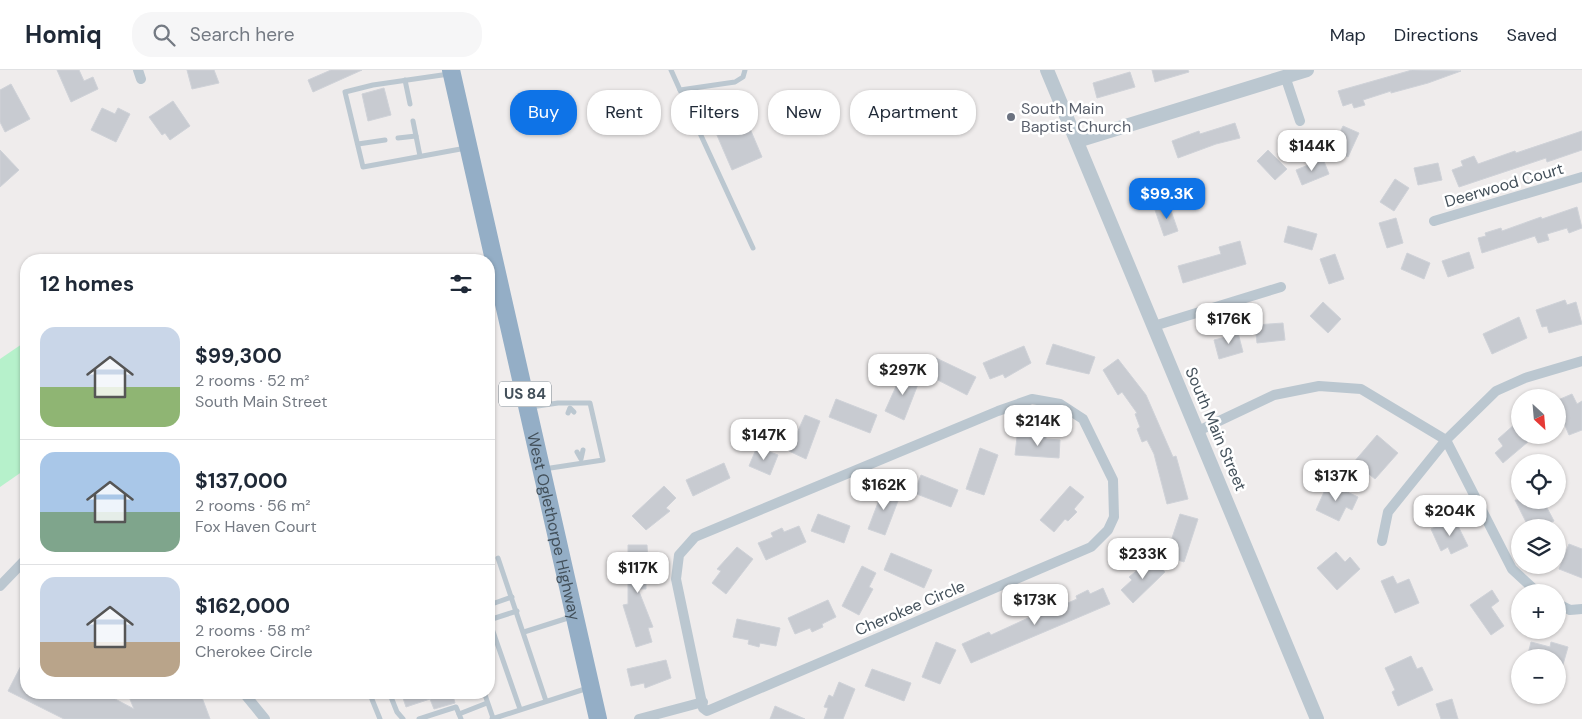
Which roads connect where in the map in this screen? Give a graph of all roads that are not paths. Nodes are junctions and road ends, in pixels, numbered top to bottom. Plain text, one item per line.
1 (671, 70) edge
2 (744, 70) edge
3 (1047, 70) edge
4 (1307, 70) edge
5 (451, 72) edge
6 (1285, 76) junction
7 (405, 80) junction
8 (680, 90) joint
9 (410, 104) dead end
10 (413, 121) dead end
11 (1300, 121) dead end
12 (701, 135) edge
13 (416, 136) junction
14 (398, 138) dead end
15 (385, 140) dead end
16 (1077, 141) junction
17 (358, 144) junction
18 (468, 148) junction
19 (420, 156) junction
20 (1582, 177) edge
21 (1434, 221) dead end
22 (753, 248) dead end
23 (492, 254) edge
24 (495, 265) edge
25 (1281, 287) dead end
26 (1154, 326) junction
27 (1582, 361) edge
28 (528, 408) junction
29 (1198, 431) junction
30 (1446, 440) junction
31 (580, 451) dead end
32 (582, 461) junction
33 (542, 469) junction
34 (1382, 541) dead end
35 (498, 558) dead end
36 (20, 565) edge
37 (1528, 584) edge
38 (0, 586) edge
39 (512, 597) junction
40 (495, 603) edge
41 (1566, 608) edge
42 (1582, 609) edge
43 (516, 611) junction
44 (575, 615) junction
45 (495, 618) edge
46 (524, 632) junction
47 (495, 637) edge
48 (591, 687) junction
49 (249, 699) edge
50 (372, 699) edge
51 (392, 699) edge
52 (486, 699) edge
53 (546, 701) junction
54 (703, 702) junction
55 (487, 703) junction
56 (520, 709) junction
57 (460, 716) edge
58 (265, 719) edge
59 (380, 719) edge
60 (403, 719) edge
61 (419, 719) edge
62 (492, 719) edge
63 (598, 719) edge
64 (638, 719) edge
65 (1317, 719) edge

1 - 8 lane
2 - 8 lane
3 - 16 street, South Main Street
4 - 6 street
5 - 7 lane
5 - 18 highway, West Oglethorpe Highway / US 84
6 - 11 street
6 - 16 street
7 - 9 lane
7 - 17 lane
10 - 13 lane
12 - 22 lane
13 - 14 lane
13 - 19 lane
15 - 17 lane
16 - 26 street, South Main Street
17 - 19 lane
18 - 19 lane
18 - 23 highway, West Oglethorpe Highway / US 84
20 - 21 street, Deerwood Court
24 - 28 highway, West Oglethorpe Highway / US 84
25 - 26 street
26 - 29 street, South Main Street
27 - 30 street
28 - 32 lane
28 - 33 highway, West Oglethorpe Highway / US 84
29 - 30 street
29 - 65 street, South Main Street
30 - 34 street
30 - 37 street
31 - 32 lane
32 - 33 lane
33 - 44 highway, West Oglethorpe Highway / US 84
35 - 39 lane
36 - 38 street
39 - 40 lane
39 - 43 lane
41 - 42 street
43 - 45 lane
43 - 46 lane
44 - 46 lane
44 - 48 highway, West Oglethorpe Highway / US 84
46 - 53 lane
47 - 56 lane
48 - 53 lane
48 - 63 highway, West Oglethorpe Highway / US 84
49 - 58 street
50 - 59 lane
51 - 60 lane
52 - 55 lane
53 - 56 lane
54 - 54 street, Cherokee Circle
54 - 64 street, Cherokee Circle
55 - 57 lane
55 - 62 lane
56 - 62 lane
57 - 61 lane

